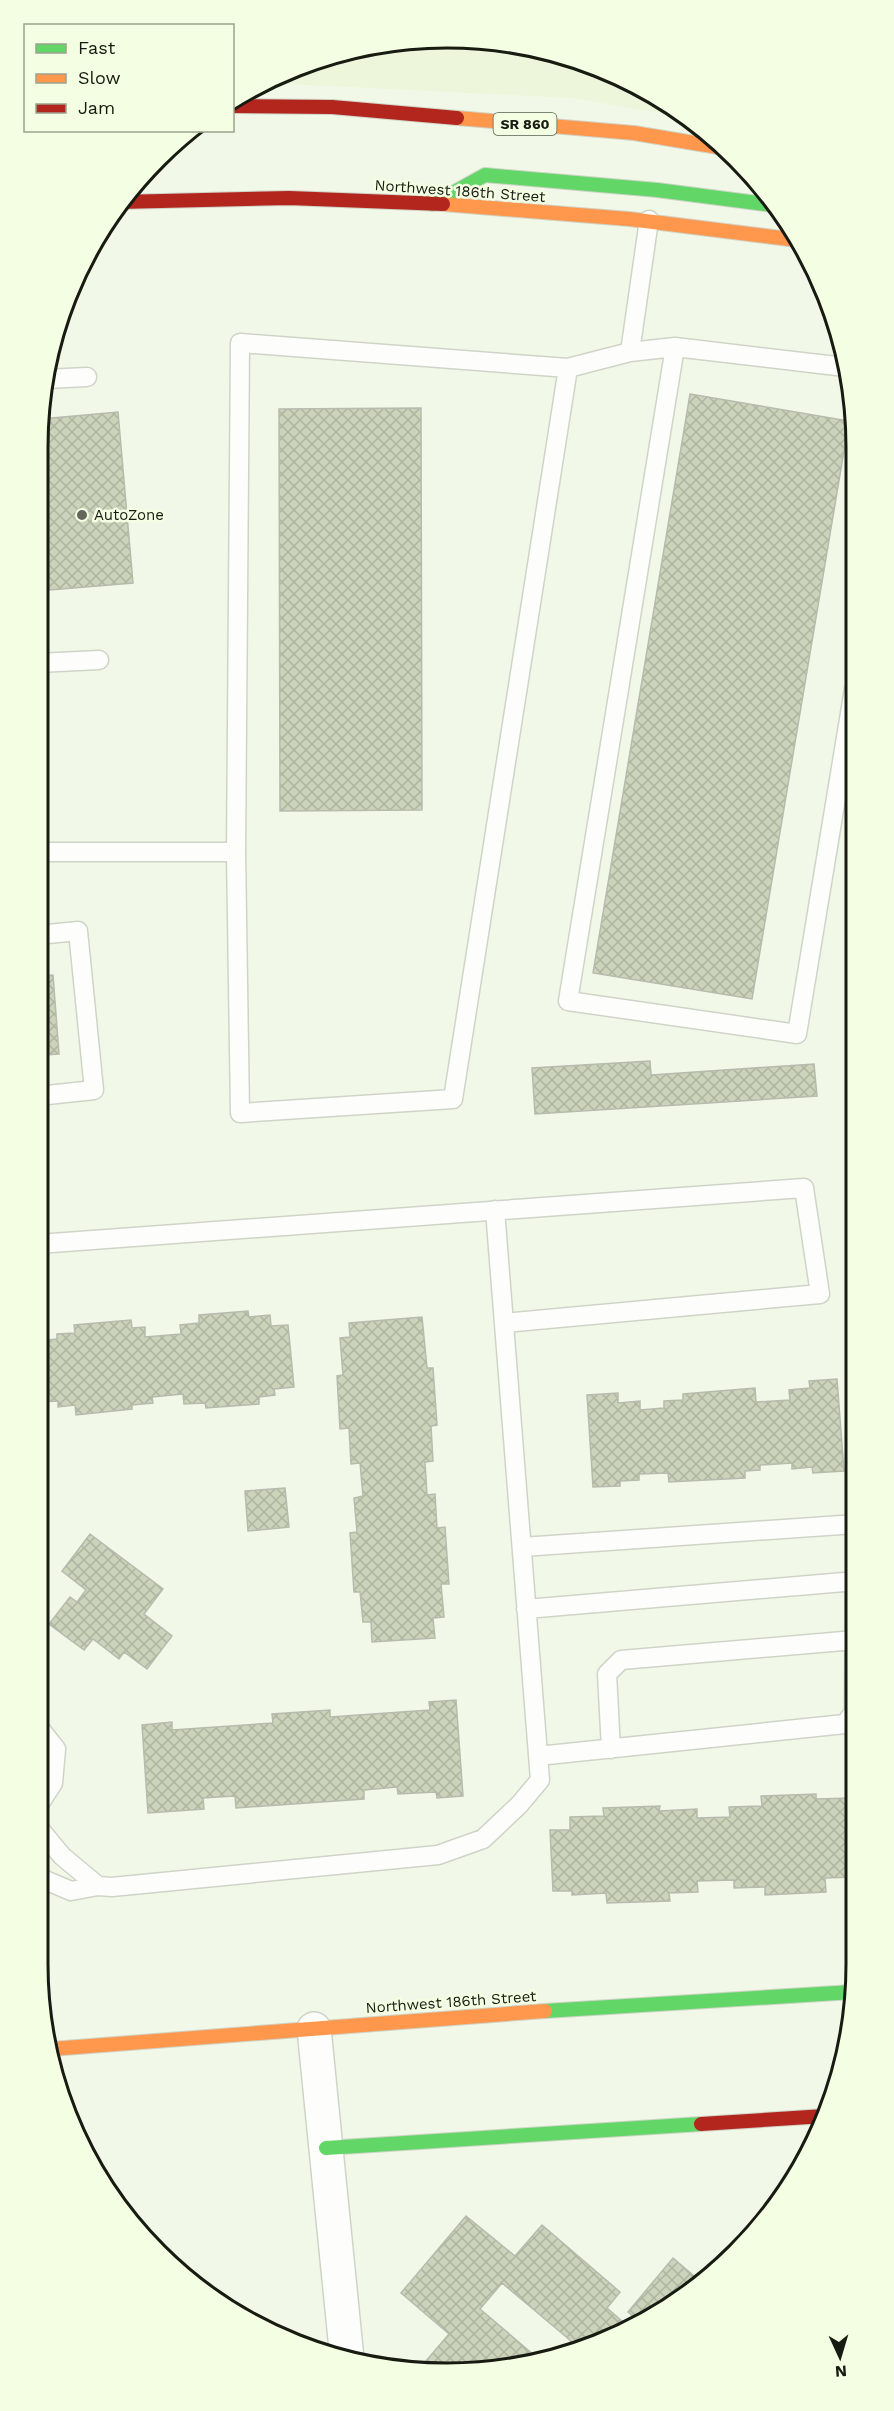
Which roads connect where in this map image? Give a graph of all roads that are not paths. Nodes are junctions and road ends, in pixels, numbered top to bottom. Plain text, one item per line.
1 (240, 106) edge
2 (708, 145) edge
3 (132, 202) edge
4 (433, 204) junction
5 (764, 204) edge
6 (649, 220) junction
7 (787, 239) edge
8 (675, 347) junction
9 (630, 352) junction
10 (837, 366) edge
11 (568, 368) junction
12 (87, 377) dead end
13 (54, 379) edge
14 (99, 660) dead end
15 (48, 663) edge
16 (846, 737) edge
17 (48, 852) edge
18 (236, 852) junction
19 (48, 934) edge
20 (48, 1095) edge
21 (495, 1210) junction
22 (48, 1243) edge
23 (504, 1323) junction
24 (846, 1525) edge
25 (522, 1546) junction
26 (846, 1582) edge
27 (526, 1609) junction
28 (846, 1641) edge
29 (846, 1723) edge
30 (48, 1739) edge
31 (611, 1749) junction
32 (538, 1756) junction
33 (48, 1791) edge
34 (48, 1839) edge
35 (48, 1881) edge
36 (98, 1886) junction
37 (845, 1992) edge
38 (314, 2029) junction
39 (58, 2049) edge
40 (816, 2117) edge
41 (326, 2148) junction
42 (346, 2349) edge

1 - 2 main road, SR 860
3 - 4 main road, Northwest 186th Street
4 - 5 main road
4 - 6 main road, Northwest 186th Street
6 - 7 main road, Northwest 186th Street
6 - 9 lane
8 - 9 lane
8 - 10 lane
8 - 16 lane
9 - 11 lane
11 - 18 lane
11 - 18 lane
12 - 13 lane
14 - 15 lane
17 - 18 lane
19 - 20 lane
21 - 22 lane
21 - 23 lane
21 - 23 lane
23 - 25 lane
24 - 25 lane
25 - 27 lane
26 - 27 lane
27 - 32 lane
28 - 31 lane
29 - 31 lane
30 - 33 lane
31 - 32 lane
32 - 36 lane
34 - 36 lane
35 - 36 lane
37 - 38 main road, Northwest 186th Street
38 - 39 main road, Northwest 186th Street
38 - 41 street
40 - 41 main road
41 - 42 street

